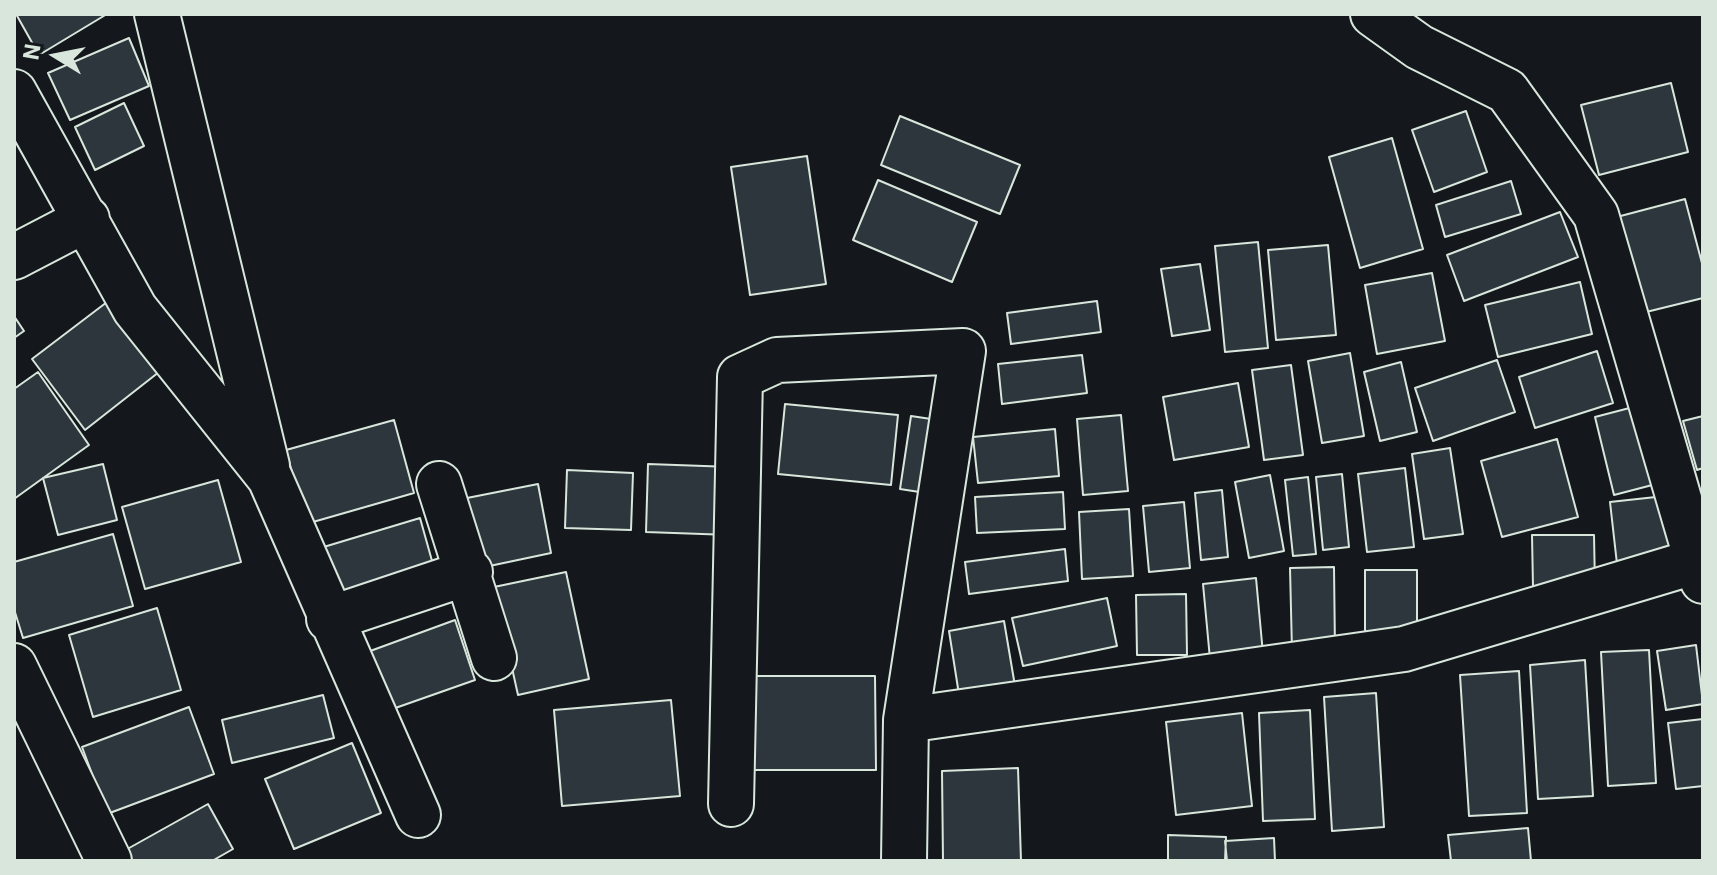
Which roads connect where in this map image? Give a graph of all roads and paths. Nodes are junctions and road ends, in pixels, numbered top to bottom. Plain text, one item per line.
1 (157, 14) edge
2 (1373, 14) edge
3 (14, 92) edge
4 (87, 219) junction
5 (14, 257) edge
6 (270, 478) junction
7 (439, 484) dead end
8 (1700, 571) edge
9 (470, 572) junction
10 (329, 619) junction
11 (494, 658) dead end
12 (14, 666) edge
13 (906, 720) junction
14 (731, 804) dead end
15 (418, 815) dead end
16 (109, 861) edge
17 (904, 861) edge

1 - 6 street
2 - 8 street
3 - 4 street
4 - 5 street
4 - 6 street
6 - 10 street
7 - 9 street
8 - 13 street
9 - 10 street
9 - 11 street
10 - 15 street
12 - 16 street
13 - 14 street
13 - 17 street

